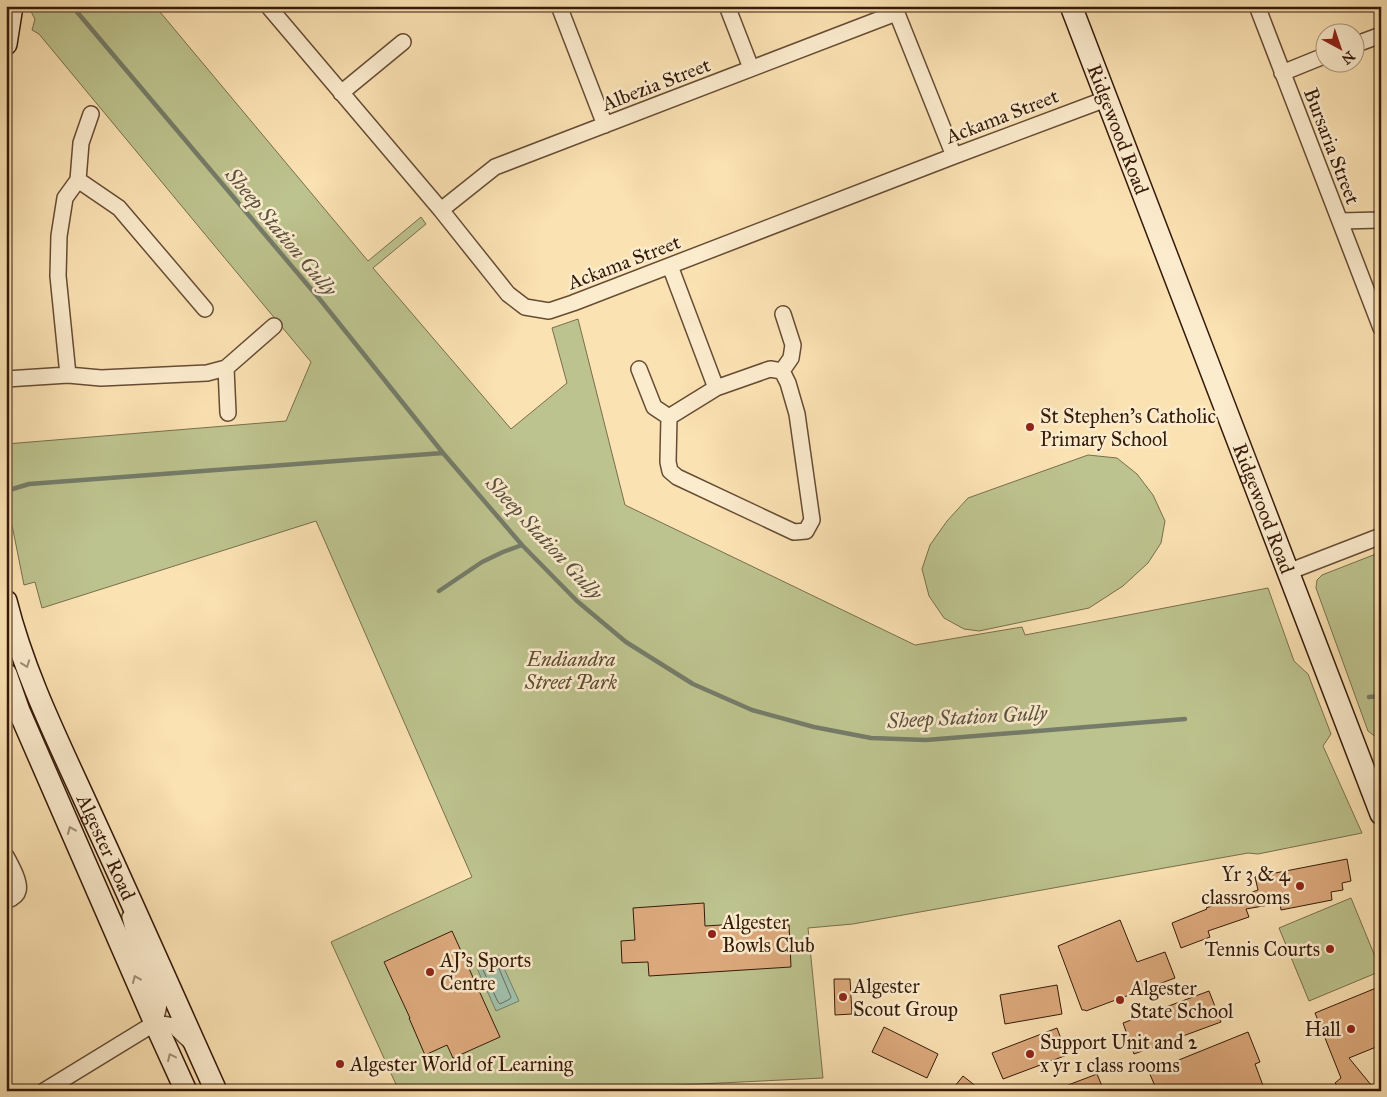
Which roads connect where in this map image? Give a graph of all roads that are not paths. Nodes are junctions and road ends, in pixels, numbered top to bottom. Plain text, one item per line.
1 (12, 6) edge
2 (268, 6) edge
3 (559, 6) edge
4 (727, 6) edge
5 (1071, 6) edge
6 (1257, 6) edge
7 (895, 10) edge
8 (7, 33) edge
9 (1381, 35) edge
10 (1364, 41) edge
11 (403, 42) dead end
12 (1314, 60) edge
13 (751, 68) junction
14 (1282, 73) junction
15 (341, 93) junction
16 (1106, 99) junction
17 (91, 114) dead end
18 (605, 125) junction
19 (954, 156) junction
20 (78, 180) junction
21 (440, 210) junction
22 (1381, 220) edge
23 (1340, 221) junction
24 (670, 266) junction
25 (205, 310) dead end
26 (783, 314) dead end
27 (274, 326) dead end
28 (1381, 328) edge
29 (226, 368) junction
30 (639, 369) dead end
31 (782, 371) junction
32 (68, 375) junction
33 (6, 379) edge
34 (716, 388) junction
35 (228, 413) dead end
36 (669, 417) junction
37 (1381, 536) edge
38 (1288, 572) junction
39 (6, 601) edge
40 (6, 674) edge
41 (1381, 814) edge
42 (6, 856) edge
43 (118, 872) junction
44 (6, 901) edge
45 (155, 1023) junction
46 (196, 1048) junction
47 (44, 1091) edge
48 (186, 1091) edge
49 (216, 1091) edge

1 - 8 main road
2 - 15 street, Ackama Street
3 - 18 street
4 - 13 street
5 - 16 main road, Ridgewood Road
6 - 14 street, Bursaria Street
7 - 13 street, Albezia Street
7 - 19 street
9 - 10 street
11 - 15 street
12 - 14 street
13 - 18 street, Albezia Street
14 - 23 street, Bursaria Street
15 - 21 street, Ackama Street
16 - 19 street, Ackama Street
16 - 38 main road, Ridgewood Road
17 - 20 street
18 - 21 street, Albezia Street
19 - 24 street, Ackama Street
20 - 25 street
20 - 32 street
21 - 24 street, Ackama Street
22 - 23 street
23 - 28 street, Bursaria Street
24 - 34 street
26 - 31 street
27 - 29 street
29 - 32 street
29 - 35 street
30 - 36 street
31 - 34 street
31 - 36 street
32 - 33 street
34 - 36 street
37 - 38 street
38 - 41 main road, Ridgewood Road
39 -> 43 main road, Algester Road
45 -> 40 main road, Algester Road
42 - 44 street
43 - 45 street
43 - 46 main road, Algester Road
45 - 46 street
45 - 47 street
48 -> 45 main road, Algester Road
46 - 49 main road, Algester Road

